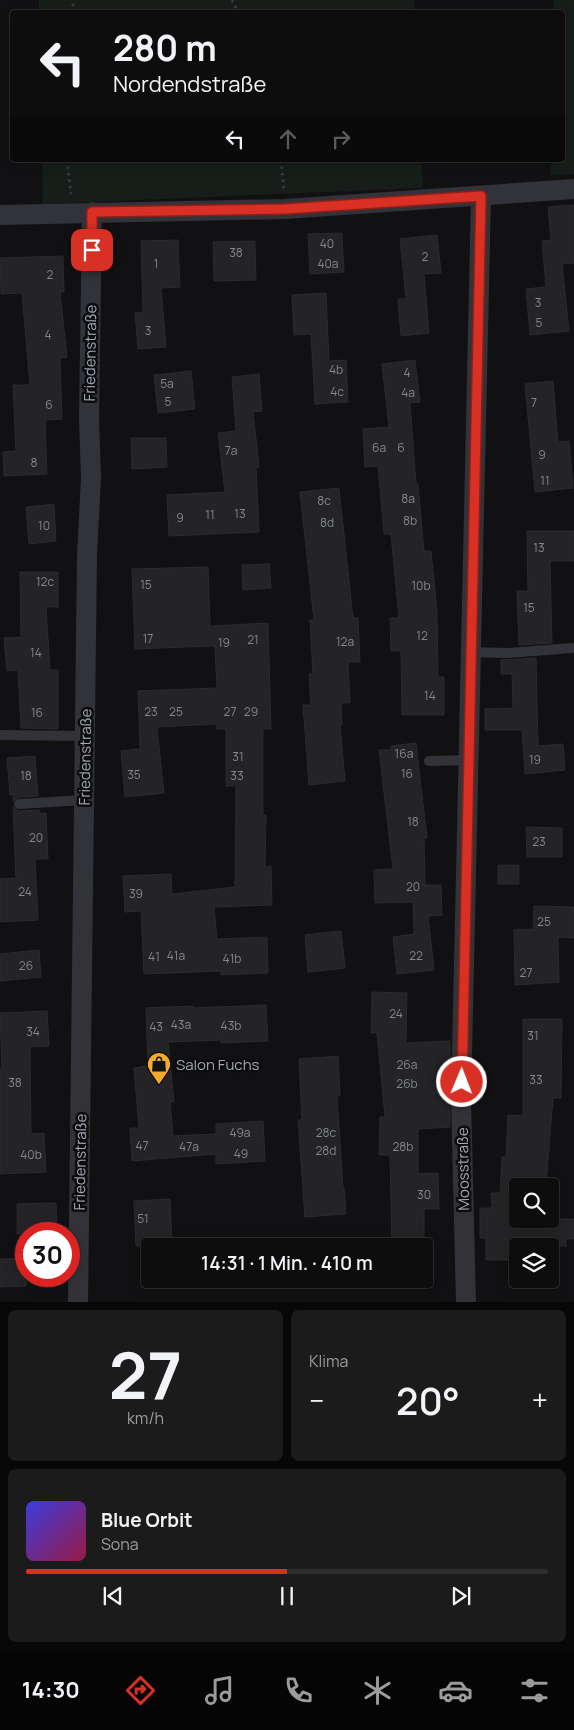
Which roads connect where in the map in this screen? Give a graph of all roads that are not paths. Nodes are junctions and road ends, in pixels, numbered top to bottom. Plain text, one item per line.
1 (574, 188) edge
2 (481, 196) junction
3 (82, 213) junction
4 (0, 214) edge
5 (572, 648) dead end
6 (471, 652) junction
7 (0, 735) edge
8 (85, 736) junction
9 (468, 760) junction
10 (429, 761) dead end
11 (84, 800) junction
12 (19, 804) dead end
13 (78, 1302) edge
14 (466, 1302) edge

1 - 2 street
2 - 3 street
2 - 6 street, Moosstraße
3 - 4 street
3 - 8 street, Friedenstraße
5 - 6 lane
6 - 9 street, Moosstraße
7 - 8 lane
8 - 11 street, Friedenstraße
9 - 10 lane
9 - 14 street, Moosstraße
11 - 12 lane
11 - 13 street, Friedenstraße

